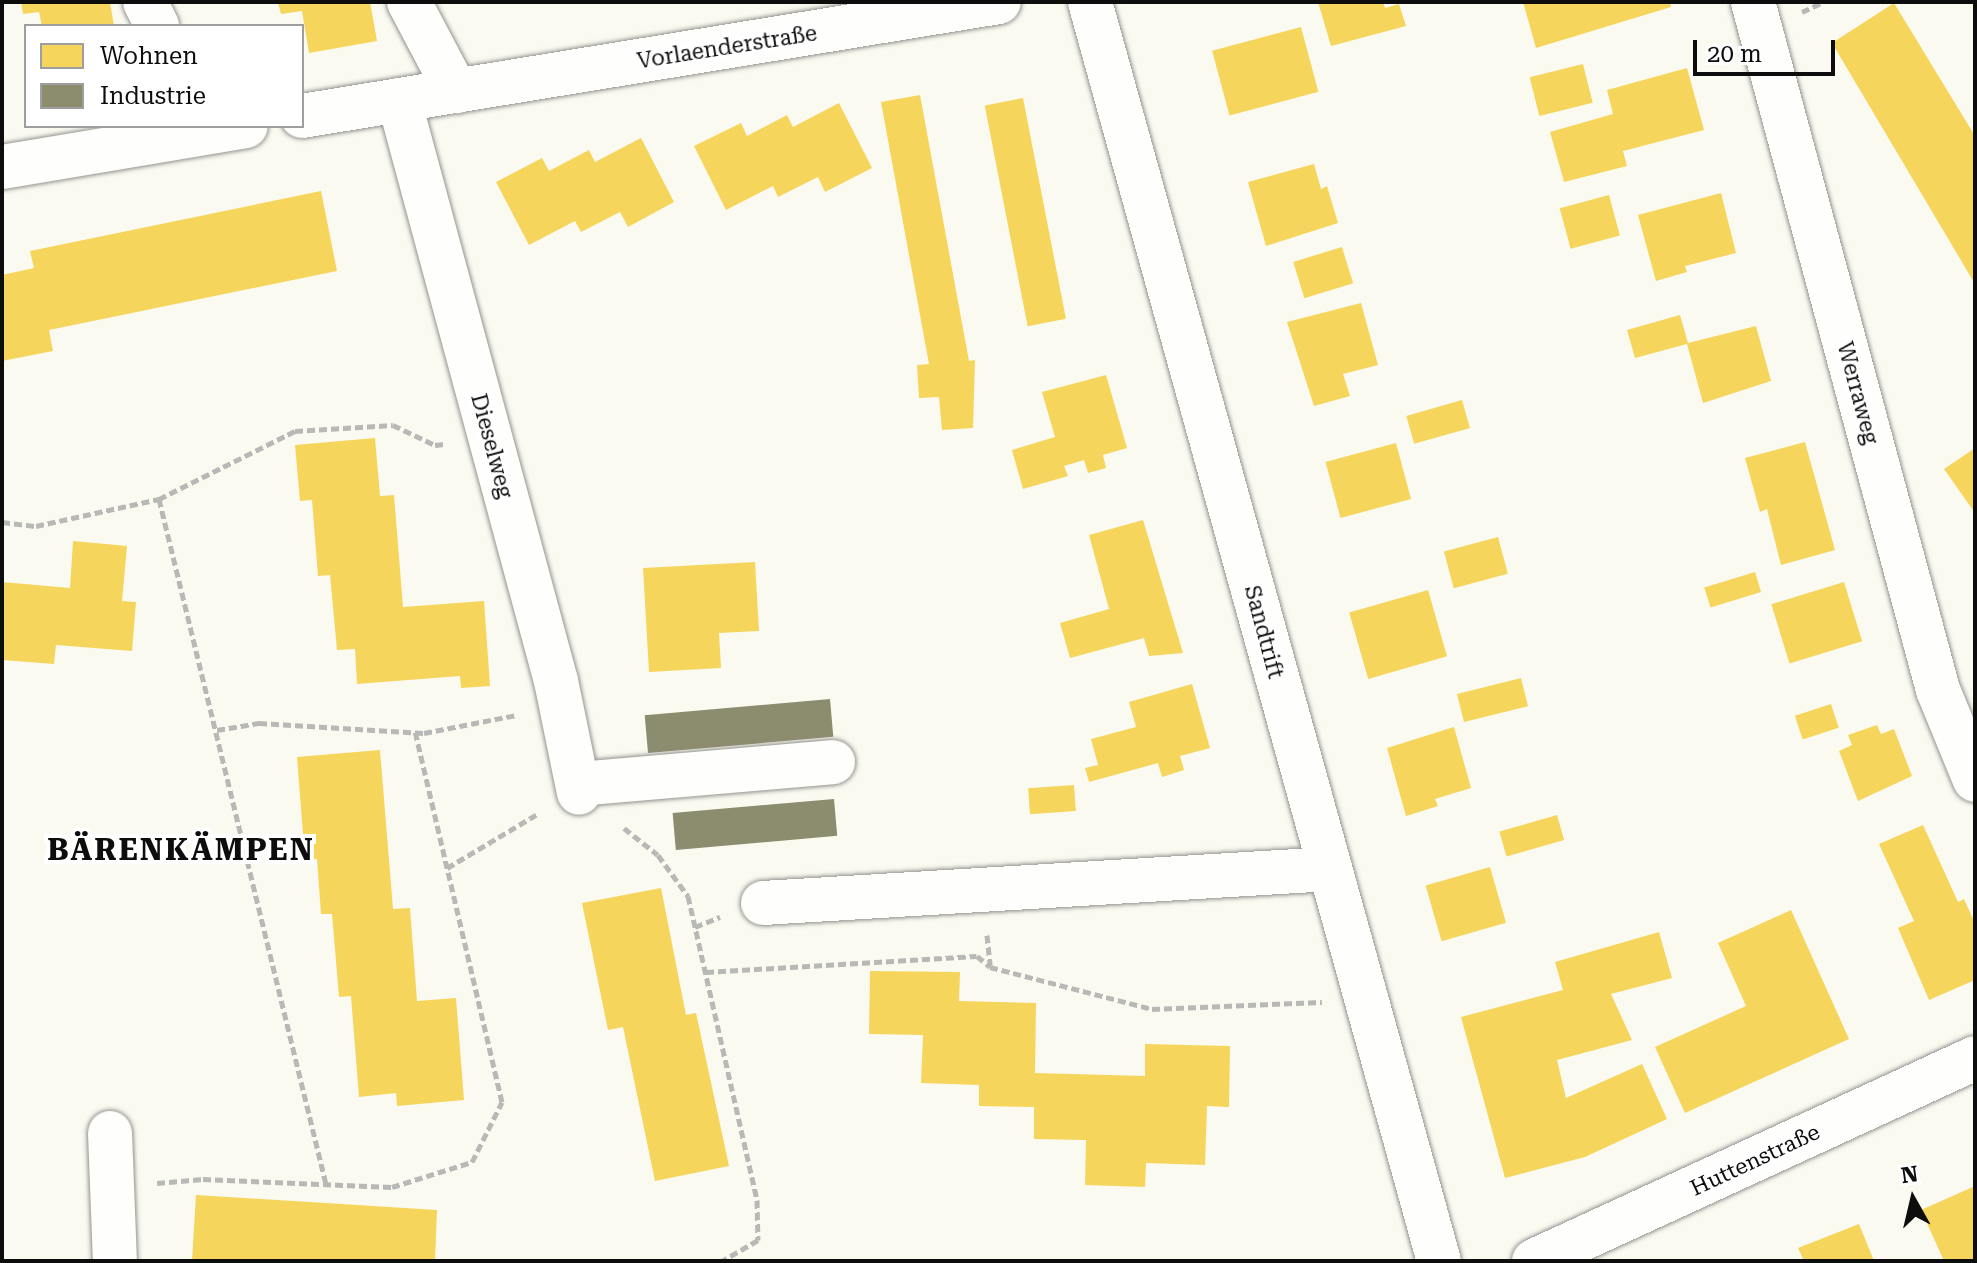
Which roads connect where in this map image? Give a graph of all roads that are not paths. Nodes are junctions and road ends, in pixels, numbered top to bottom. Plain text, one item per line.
1 (145, 2) edge
2 (409, 2) edge
3 (999, 2) edge
4 (1090, 2) edge
5 (1753, 2) edge
6 (156, 24) edge
7 (456, 91) junction
8 (399, 100) junction
9 (304, 116) edge
10 (222, 128) edge
11 (2, 167) edge
12 (833, 762) dead end
13 (1975, 780) edge
14 (1330, 869) junction
15 (763, 903) dead end
16 (1975, 1058) edge
17 (110, 1133) dead end
18 (115, 1261) edge
19 (1439, 1261) edge
20 (1534, 1261) edge

1 - 6 street
2 - 7 street
3 - 7 street, Vorlaenderstraße
4 - 14 street, Sandtrift
5 - 13 street, Werraweg
7 - 8 street, Vorlaenderstraße
8 - 9 street, Vorlaenderstraße
8 - 12 street, Dieselweg
10 - 11 street
14 - 15 street
14 - 19 street, Sandtrift
16 - 20 street, Huttenstraße
17 - 18 street

